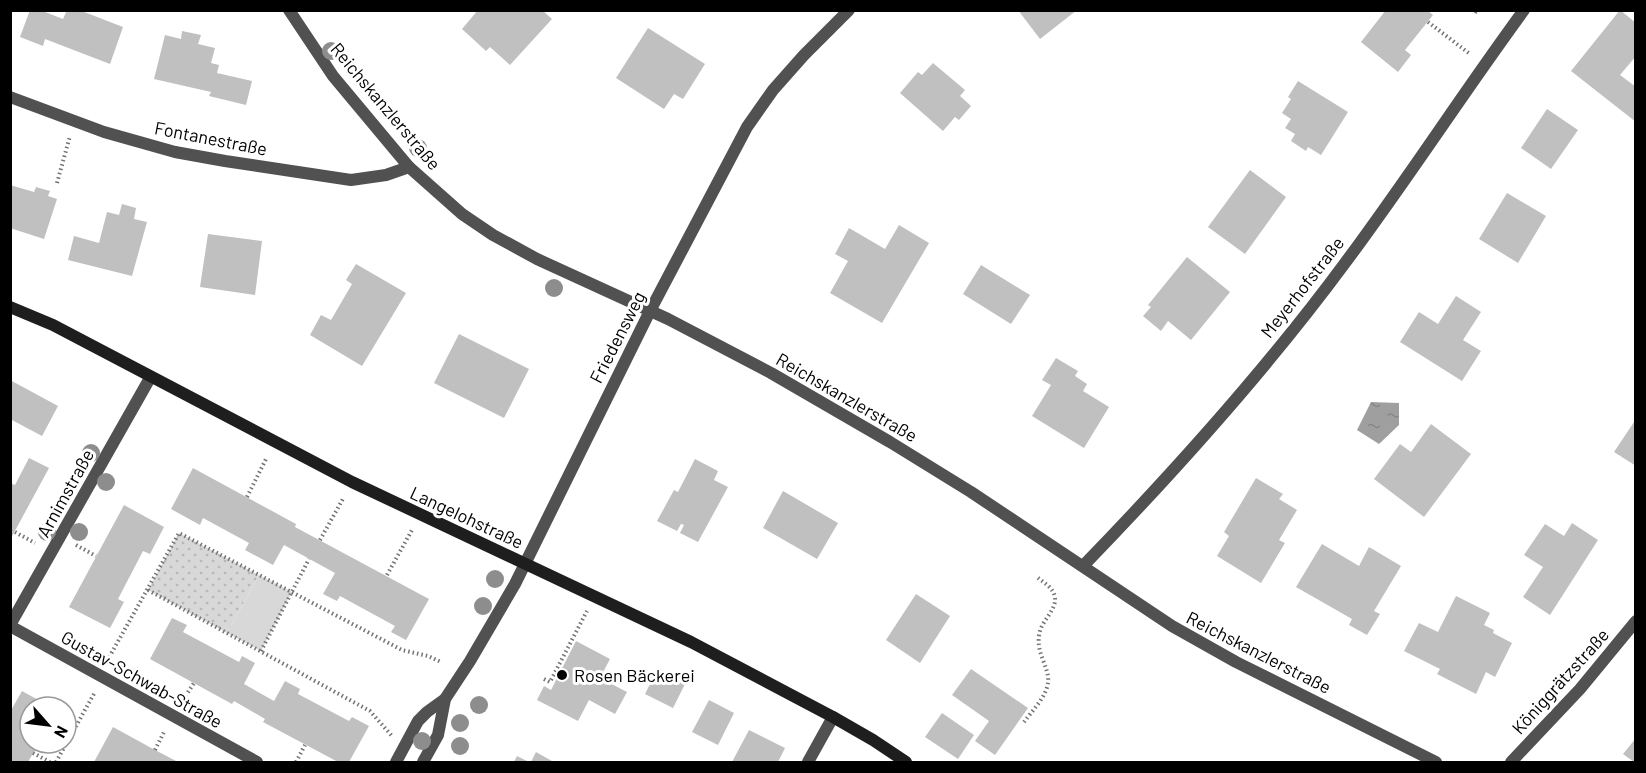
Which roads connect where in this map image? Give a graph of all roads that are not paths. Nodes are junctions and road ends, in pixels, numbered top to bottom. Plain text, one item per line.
1 (289, 10) edge
2 (849, 10) edge
3 (1524, 10) edge
4 (10, 97) edge
5 (409, 167) junction
6 (10, 307) edge
7 (650, 310) junction
8 (150, 378) junction
9 (525, 564) junction
10 (1083, 566) junction
11 (1635, 621) edge
12 (10, 626) edge
13 (446, 699) junction
14 (833, 717) junction
15 (256, 762) edge
16 (396, 762) edge
17 (423, 762) edge
18 (808, 762) edge
19 (906, 762) edge
20 (1436, 762) edge
21 (1511, 762) edge

1 - 5 street, Reichskanzlerstraße
2 - 7 street, Friedensweg
3 - 10 street, Meyerhofstraße
4 - 5 street, Fontanestraße
5 - 7 street, Reichskanzlerstraße
6 - 8 street, Langelohstraße
7 - 9 street, Friedensweg
7 - 10 street, Reichskanzlerstraße
8 - 9 street, Langelohstraße
8 - 12 street, Arnimstraße
9 - 13 street, Friedensweg
9 - 14 street, Langelohstraße
10 - 20 street, Reichskanzlerstraße
11 - 21 street, Königgrätzstraße
12 - 15 street, Gustav-Schwab-Straße
13 - 16 street, Friedensweg
13 - 17 street, Friedensweg
14 - 18 street
14 - 19 street, Langelohstraße

